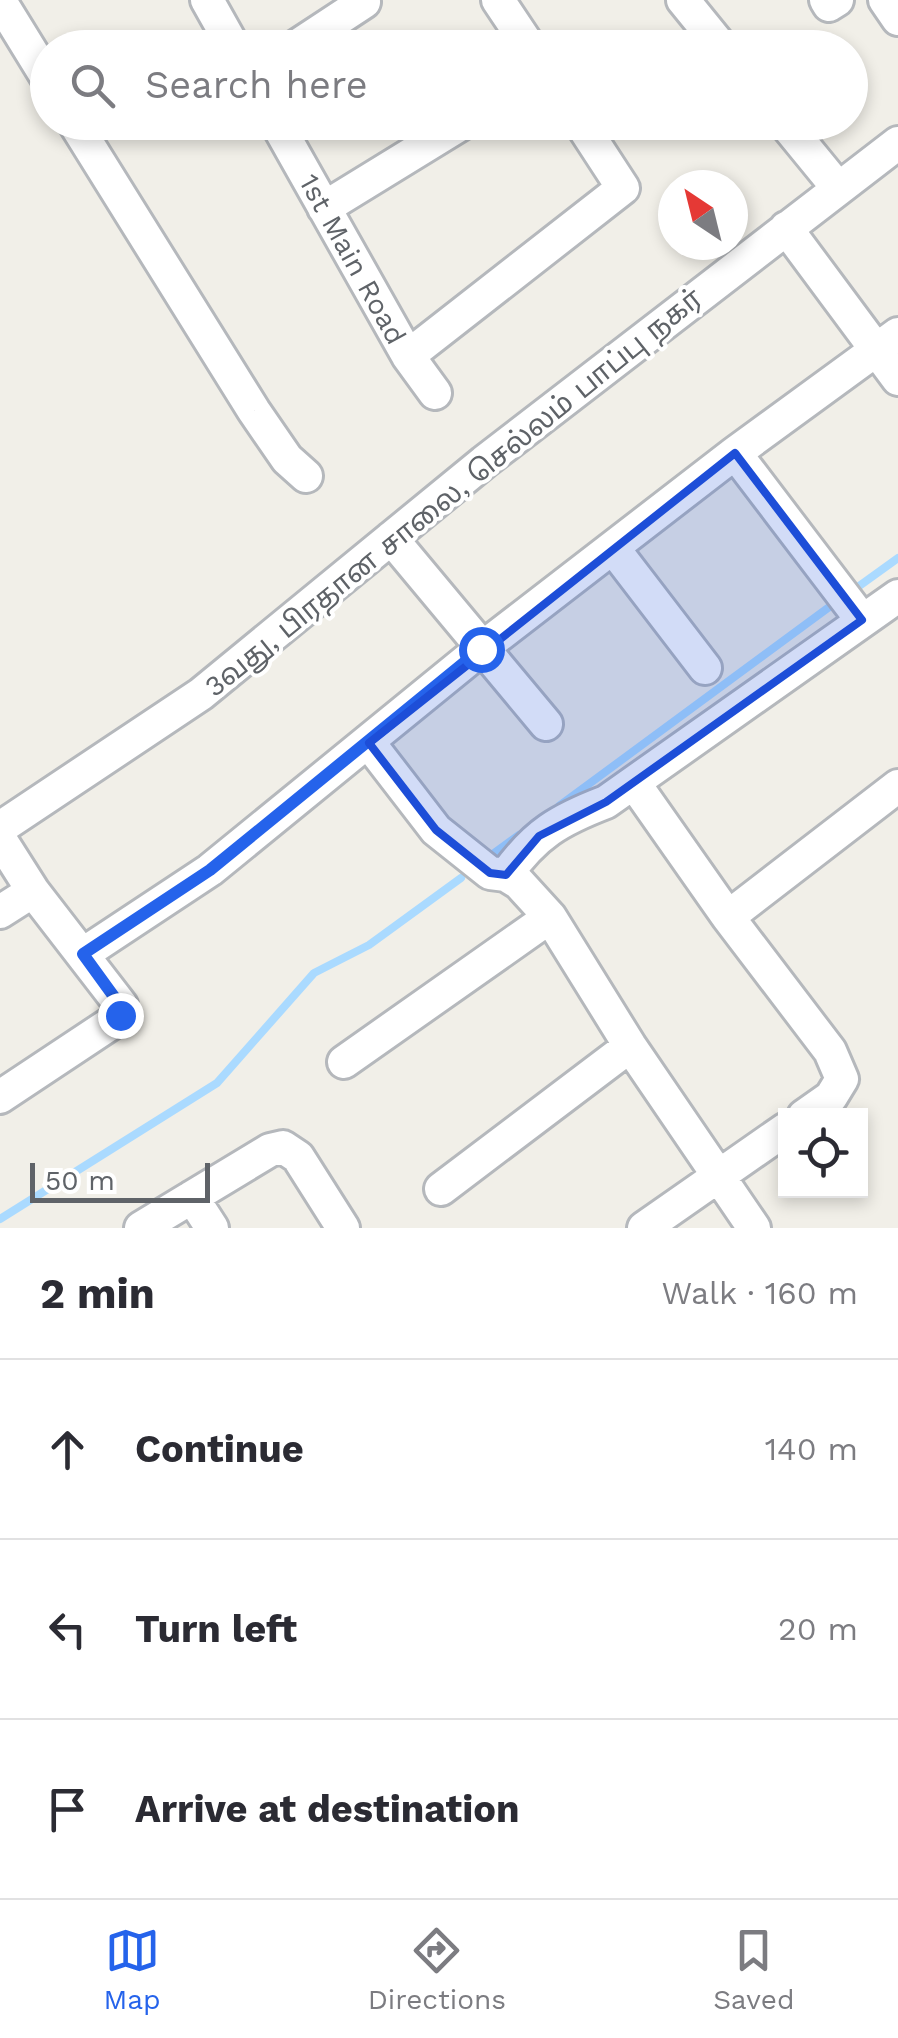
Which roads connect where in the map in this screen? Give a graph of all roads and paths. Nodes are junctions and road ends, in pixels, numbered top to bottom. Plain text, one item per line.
1 (206, 0) edge
2 (498, 0) edge
3 (682, 0) edge
4 (826, 0) edge
5 (837, 0) edge
6 (884, 0) edge
7 (0, 1) edge
8 (364, 2) edge
9 (898, 19) edge
10 (224, 30) edge
11 (321, 30) edge
12 (518, 30) edge
13 (707, 30) edge
14 (30, 50) edge
15 (85, 140) edge
16 (286, 140) edge
17 (435, 140) edge
18 (592, 140) edge
19 (799, 140) edge
20 (898, 144) edge
21 (838, 188) junction
22 (324, 208) junction
23 (786, 228) junction
24 (887, 342) edge
25 (408, 356) junction
26 (898, 379) edge
27 (435, 393) dead end
28 (735, 454) junction
29 (306, 476) dead end
30 (391, 538) junction
31 (613, 548) junction
32 (898, 596) edge
33 (862, 620) junction
34 (481, 649) junction
35 (705, 668) dead end
36 (546, 724) dead end
37 (369, 742) junction
38 (634, 782) junction
39 (898, 786) edge
40 (0, 828) edge
41 (0, 840) edge
42 (506, 875) junction
43 (33, 891) junction
44 (0, 912) edge
45 (550, 917) junction
46 (728, 917) junction
47 (83, 954) junction
48 (630, 1046) junction
49 (344, 1062) dead end
50 (0, 1097) edge
51 (815, 1108) edge
52 (778, 1135) edge
53 (717, 1178) junction
54 (440, 1189) dead end
55 (192, 1197) junction
56 (140, 1228) edge
57 (212, 1228) edge
58 (342, 1228) edge
59 (644, 1228) edge
60 (754, 1228) edge

1 - 10 street
2 - 12 street
3 - 13 street
4 - 5 street
6 - 9 street
7 - 14 street
8 - 11 street
15 - 29 street
16 - 22 street, 1st Main Road
17 - 22 street
18 - 25 street
19 - 21 street
20 - 21 street, 3வது, பிரதான சாலை, செல்லம் பாப்பு நகர்
21 - 23 street, 3வது, பிரதான சாலை, செல்லம் பாப்பு நகர்
22 - 25 street, 1st Main Road
23 - 24 street
23 - 30 street, 3வது, பிரதான சாலை, செல்லம் பாப்பு நகர்
24 - 26 street
24 - 28 street
25 - 27 street, 1st Main Road
28 - 31 street
28 - 33 street
30 - 34 street
30 - 40 street, 3வது, பிரதான சாலை, செல்லம் பாப்பு நகர்
31 - 34 street
31 - 35 street
32 - 33 street
33 - 38 street
34 - 36 street
34 - 37 street
37 - 42 street
37 - 47 street
38 - 42 street
38 - 46 street
39 - 46 street
41 - 43 street
42 - 45 street
43 - 44 street
43 - 47 street
45 - 48 street
45 - 49 street
46 - 51 street
47 - 50 street
48 - 53 street
48 - 54 street
52 - 53 street
53 - 59 street
53 - 60 street
55 - 56 street
55 - 57 street
55 - 58 street

